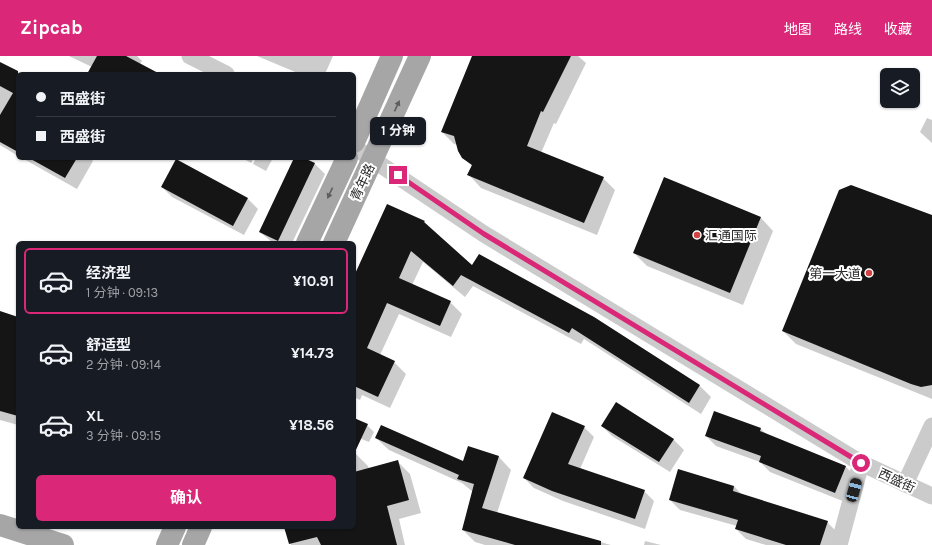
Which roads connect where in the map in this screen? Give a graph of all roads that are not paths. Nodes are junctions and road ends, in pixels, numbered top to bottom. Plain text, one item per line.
1 (190, 56) edge
2 (392, 56) edge
3 (420, 56) edge
4 (222, 72) edge
5 (356, 137) edge
6 (356, 148) edge
7 (373, 159) junction
8 (346, 160) edge
9 (308, 241) edge
10 (335, 241) edge
11 (932, 426) edge
12 (861, 463) junction
13 (905, 484) junction
14 (932, 496) edge
15 (0, 525) edge
16 (174, 529) edge
17 (201, 529) edge
18 (64, 545) edge
19 (167, 545) edge
20 (193, 545) edge
21 (839, 545) edge

1 - 4 street
2 - 5 main road
7 -> 3 main road, 青年路
6 - 7 street, 西盛街
7 - 10 main road, 青年路
7 - 12 street, 西盛街
8 -> 9 main road, 青年路
11 - 13 street
12 - 13 street, 西盛街
12 - 21 street
13 - 14 street, 西盛街
15 - 18 main road
16 - 19 main road
17 - 20 main road

